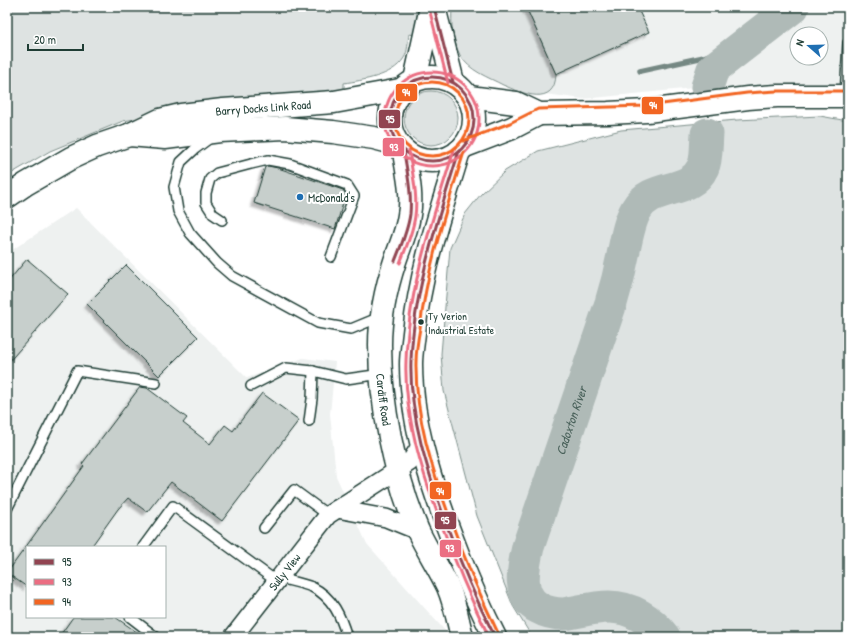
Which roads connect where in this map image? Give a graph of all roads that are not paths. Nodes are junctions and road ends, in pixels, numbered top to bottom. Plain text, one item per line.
1 (431, 7) edge
2 (434, 7) edge
3 (848, 44) edge
4 (453, 82) junction
5 (408, 85) junction
6 (847, 96) edge
7 (469, 97) junction
8 (539, 114) junction
9 (220, 131) junction
10 (129, 135) junction
11 (401, 148) junction
12 (462, 148) junction
13 (7, 197) edge
14 (222, 220) dead end
15 (331, 257) dead end
16 (382, 316) junction
17 (313, 371) junction
18 (382, 374) junction
19 (156, 383) dead end
20 (252, 386) dead end
21 (309, 421) dead end
22 (422, 443) junction
23 (397, 470) junction
24 (7, 508) edge
25 (333, 512) junction
26 (264, 528) dead end
27 (418, 531) junction
28 (144, 546) edge
29 (278, 580) junction
30 (131, 618) edge
31 (156, 637) edge
32 (233, 637) edge
33 (347, 637) edge
34 (462, 637) edge
35 (495, 637) edge

1 - 5 main road
2 - 4 main road
3 - 6 lane
4 - 5 main road
4 - 7 main road
5 - 10 main road, Barry Docks Link Road
5 - 11 main road
6 - 8 main road
7 - 8 main road
7 - 12 main road
8 - 12 main road
9 - 10 main road, Barry Docks Link Road
9 - 11 main road, Barry Docks Link Road
9 - 16 lane
10 - 13 main road, Barry Docks Link Road
11 - 12 main road
11 - 16 main road, Cardiff Road
12 - 22 main road
14 - 15 lane
16 - 18 main road, Cardiff Road
17 - 18 lane
17 - 20 lane
17 - 21 lane
18 - 23 main road, Cardiff Road
19 - 24 lane
22 - 23 street, Sully View
22 - 35 main road
23 - 25 street, Sully View
23 - 27 main road, Cardiff Road
25 - 26 lane
25 - 27 street
25 - 29 street, Sully View
27 - 34 main road, Cardiff Road
28 - 29 lane
29 - 32 street, Sully View
29 - 33 lane
30 - 31 lane

